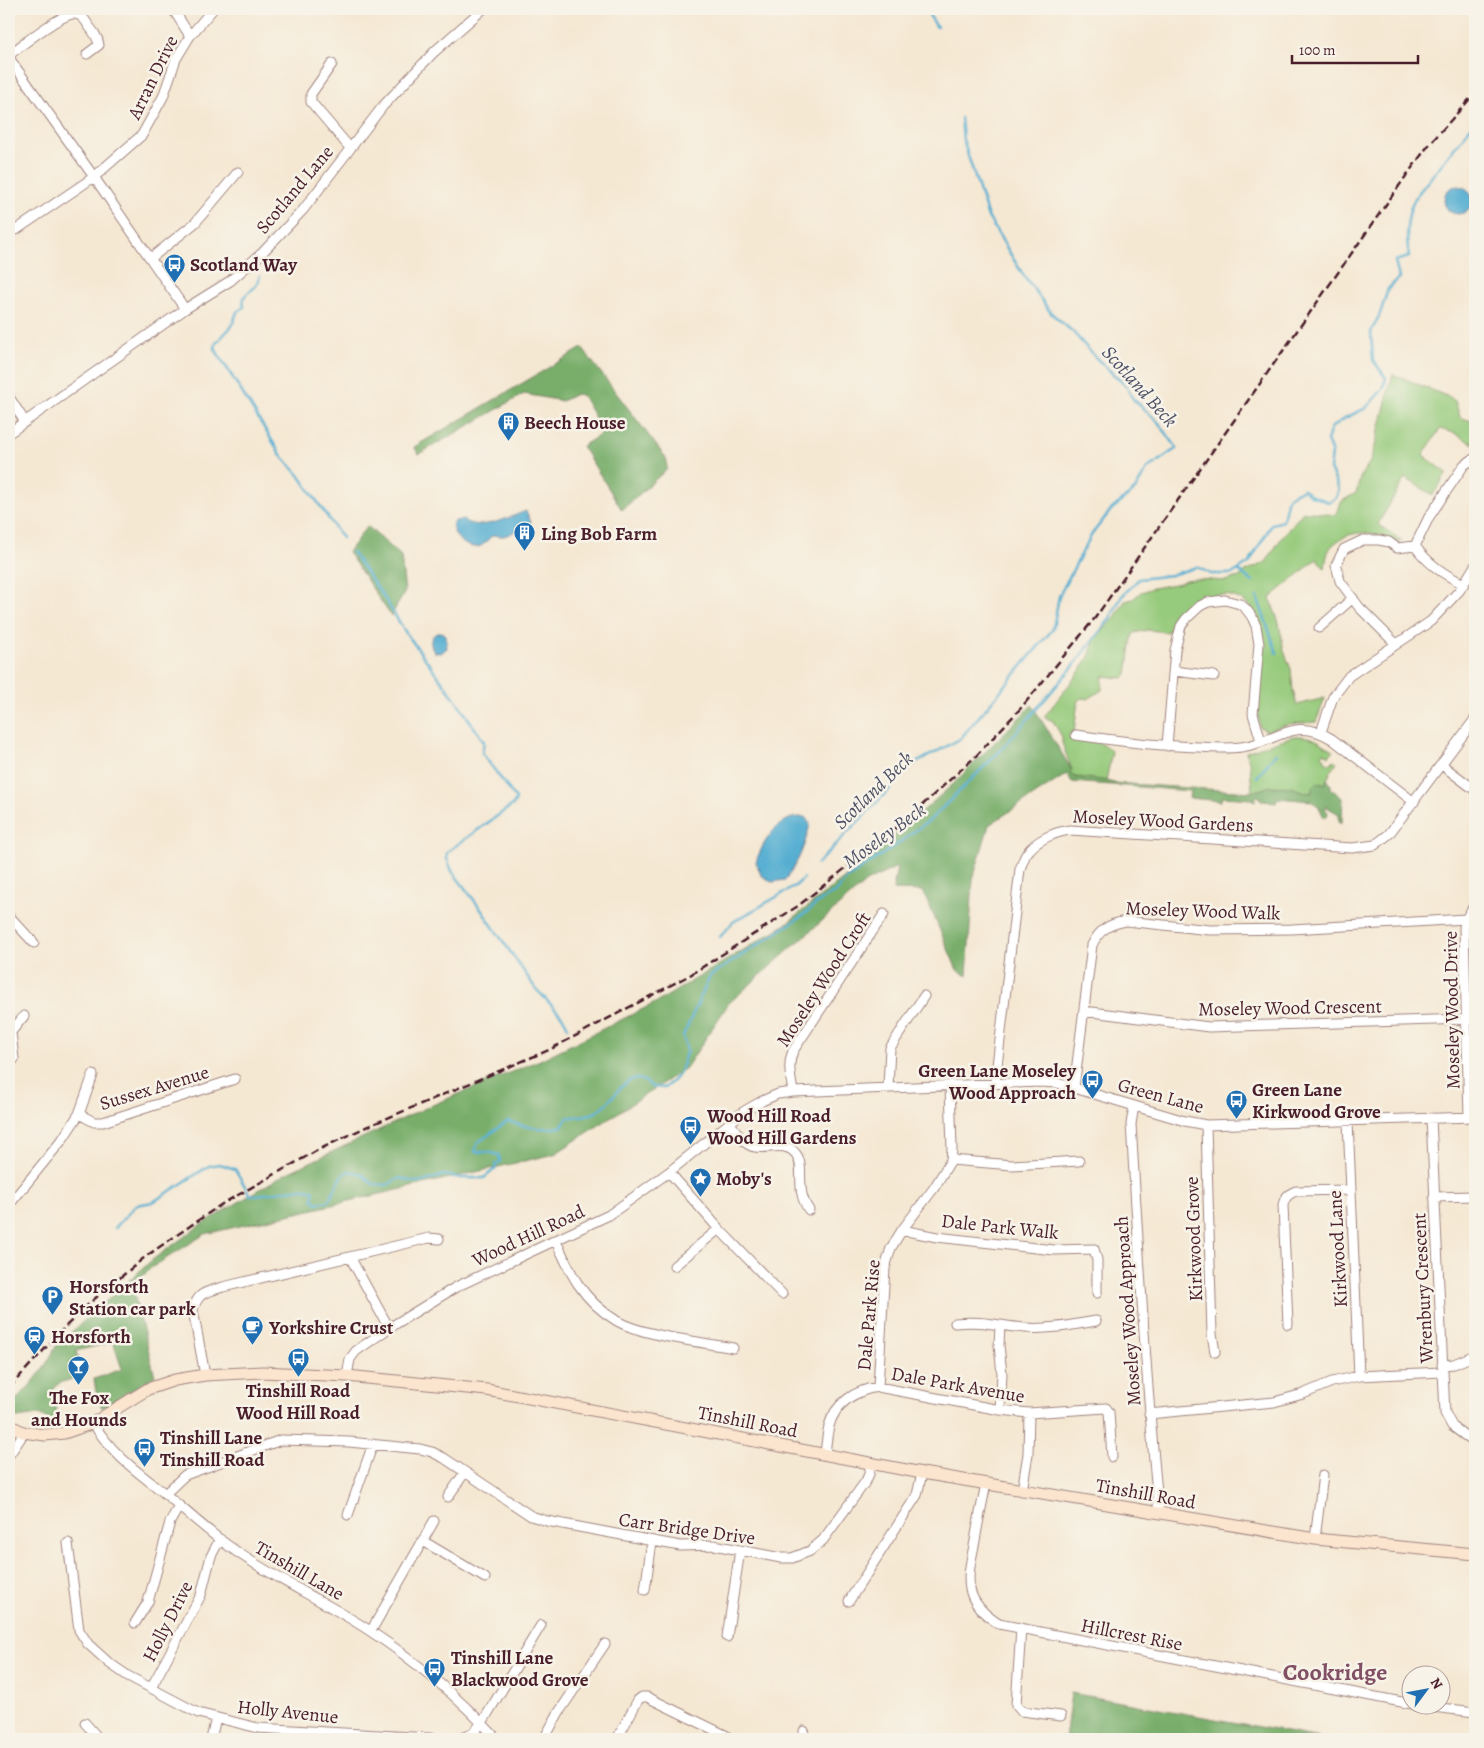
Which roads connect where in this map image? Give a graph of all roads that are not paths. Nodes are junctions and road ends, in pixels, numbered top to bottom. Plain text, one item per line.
1 (173, 9) edge
2 (213, 9) edge
3 (483, 9) edge
4 (190, 36) junction
5 (87, 54) dead end
6 (9, 57) edge
7 (332, 64) dead end
8 (350, 148) junction
9 (238, 172) dead end
10 (94, 178) junction
11 (9, 230) edge
12 (151, 258) junction
13 (185, 309) junction
14 (9, 397) edge
15 (25, 422) junction
16 (9, 434) edge
17 (1475, 458) edge
18 (1416, 546) junction
19 (1475, 566) edge
20 (1464, 584) junction
21 (1353, 598) junction
22 (1319, 628) dead end
23 (1396, 644) junction
24 (1174, 671) junction
25 (1214, 676) dead end
26 (1475, 719) edge
27 (1322, 732) junction
28 (1076, 735) dead end
29 (1261, 741) junction
30 (1167, 746) junction
31 (1442, 765) junction
32 (1475, 790) edge
33 (1414, 802) junction
34 (1475, 904) edge
35 (884, 914) dead end
36 (1466, 919) junction
37 (11, 922) edge
38 (34, 942) dead end
39 (924, 996) dead end
40 (1084, 1011) junction
41 (24, 1016) dead end
42 (1467, 1019) junction
43 (9, 1064) edge
44 (93, 1075) dead end
45 (235, 1079) dead end
46 (995, 1082) junction
47 (950, 1085) junction
48 (888, 1087) junction
49 (1074, 1088) junction
50 (792, 1092) junction
51 (1134, 1106) junction
52 (79, 1114) junction
53 (1472, 1117) edge
54 (1431, 1118) junction
55 (1348, 1121) junction
56 (730, 1123) junction
57 (1206, 1125) junction
58 (950, 1160) junction
59 (1079, 1161) dead end
60 (669, 1172) junction
61 (1351, 1190) junction
62 (1475, 1196) edge
63 (1434, 1197) junction
64 (9, 1205) edge
65 (809, 1210) dead end
66 (719, 1229) junction
67 (902, 1230) junction
68 (439, 1239) dead end
69 (555, 1240) junction
70 (350, 1257) junction
71 (674, 1266) dead end
72 (1097, 1293) dead end
73 (782, 1294) dead end
74 (1096, 1321) dead end
75 (955, 1323) dead end
76 (1288, 1324) dead end
77 (1000, 1325) junction
78 (389, 1328) junction
79 (733, 1348) dead end
80 (1215, 1352) dead end
81 (1475, 1355) edge
82 (1442, 1369) junction
83 (204, 1376) junction
84 (347, 1376) junction
85 (1359, 1376) junction
86 (878, 1387) junction
87 (1000, 1410) junction
88 (1029, 1413) junction
89 (1149, 1414) junction
90 (93, 1423) junction
91 (9, 1425) edge
92 (23, 1432) junction
93 (1475, 1443) edge
94 (373, 1444) junction
95 (825, 1454) junction
96 (9, 1455) edge
97 (1112, 1457) dead end
98 (871, 1463) junction
99 (465, 1472) junction
100 (922, 1473) junction
101 (1323, 1475) dead end
102 (986, 1484) junction
103 (1022, 1490) junction
104 (165, 1494) junction
105 (448, 1497) dead end
106 (179, 1506) junction
107 (1159, 1513) junction
108 (348, 1515) dead end
109 (434, 1521) dead end
110 (220, 1539) junction
111 (1315, 1540) junction
112 (423, 1541) junction
113 (652, 1542) junction
114 (68, 1543) dead end
115 (740, 1550) junction
116 (1475, 1554) edge
117 (485, 1578) dead end
118 (645, 1590) dead end
119 (849, 1601) dead end
120 (135, 1623) dead end
121 (541, 1625) dead end
122 (1021, 1628) junction
123 (371, 1632) junction
124 (726, 1637) dead end
125 (605, 1644) dead end
126 (151, 1688) junction
127 (1402, 1702) edge
128 (1452, 1709) edge
129 (1475, 1712) edge
130 (1061, 1716) dead end
131 (216, 1718) junction
132 (85, 1723) dead end
133 (482, 1723) junction
134 (726, 1736) dead end
135 (99, 1739) edge
136 (211, 1739) edge
137 (446, 1739) edge
138 (459, 1739) edge
139 (498, 1739) edge
140 (544, 1739) edge
141 (618, 1739) edge

1 - 4 street
2 - 4 street, Arran Drive
3 - 8 street, Scotland Lane
4 - 10 street, Arran Drive
5 - 6 street
6 - 10 street
7 - 8 street
8 - 13 street, Scotland Lane
9 - 12 street
10 - 11 street, Arran Drive
10 - 12 street
12 - 13 street
13 - 15 street, Scotland Lane
14 - 15 street
15 - 16 street, Scotland Lane
17 - 18 street
18 - 20 street
18 - 21 street
19 - 20 street
20 - 23 street
21 - 22 street
21 - 23 street
23 - 27 street
24 - 25 street
24 - 29 street
24 - 30 street
26 - 31 street, Moseley Wood Gardens
27 - 29 street
27 - 33 street
28 - 30 street
29 - 30 street
31 - 32 street
31 - 33 street, Moseley Wood Gardens
33 - 46 street, Moseley Wood Gardens
34 - 36 street, Moseley Wood Drive
35 - 50 street, Moseley Wood Croft
36 - 40 street, Moseley Wood Walk
36 - 42 street, Moseley Wood Drive
37 - 38 street
39 - 48 street
40 - 42 street, Moseley Wood Crescent
40 - 49 street, Moseley Wood Walk
41 - 43 street
42 - 53 street, Moseley Wood Drive
44 - 52 street
45 - 52 street, Sussex Avenue
46 - 47 street, Green Lane
46 - 49 street, Green Lane
47 - 48 street, Green Lane
47 - 58 street, Dale Park Rise
48 - 50 street, Green Lane
49 - 51 street, Green Lane
50 - 56 street, Green Lane
51 - 57 street, Green Lane
51 - 89 street, Moseley Wood Approach
52 - 64 street, Sussex Avenue
53 - 54 street, Green Lane
54 - 55 street, Green Lane
54 - 63 street, Wrenbury Crescent
55 - 57 street, Green Lane
55 - 61 street, Kirkwood Lane
56 - 60 street, Wood Hill Road
56 - 65 street
57 - 80 street, Kirkwood Grove
58 - 59 street
58 - 67 street, Dale Park Rise
60 - 66 street
60 - 69 street, Wood Hill Road
61 - 76 street
61 - 85 street, Kirkwood Lane
62 - 63 street
63 - 82 street, Wrenbury Crescent
66 - 71 street
66 - 73 street
67 - 72 street, Dale Park Walk
67 - 86 street, Dale Park Rise
68 - 70 street
69 - 78 street, Wood Hill Road
69 - 79 street
70 - 78 street
70 - 83 street
74 - 77 street
75 - 77 street
77 - 87 street
78 - 84 street, Wood Hill Road
81 - 82 street
82 - 85 street
82 - 93 street, Wrenbury Crescent
83 - 84 street, Tinshill Road
83 - 90 street, Tinshill Road
84 - 95 street, Tinshill Road
85 - 89 street
86 - 87 street, Dale Park Avenue
86 - 95 street, Dale Park Avenue
87 - 88 street, Dale Park Avenue
88 - 97 street, Dale Park Avenue
88 - 103 street
89 - 107 street, Moseley Wood Approach
90 - 92 street, Tinshill Road
90 - 104 street, Tinshill Lane
91 - 92 street
92 - 96 street
94 - 99 street, Carr Bridge Drive
94 - 104 street, Carr Bridge Drive
94 - 108 street
95 - 98 street, Tinshill Road
98 - 100 street, Tinshill Road
98 - 115 street, Carr Bridge Drive
99 - 105 street
99 - 113 street, Carr Bridge Drive
100 - 102 street, Tinshill Road
100 - 119 street
101 - 111 street
102 - 103 street, Tinshill Road
102 - 122 street, Hillcrest Rise
103 - 107 street, Tinshill Road
104 - 106 street, Tinshill Lane
106 - 110 street, Tinshill Lane
106 - 120 street
107 - 111 street, Tinshill Road
109 - 112 street
110 - 123 street, Tinshill Lane
110 - 126 street, Holly Drive
111 - 116 street, Tinshill Road
112 - 117 street
112 - 123 street
113 - 115 street, Carr Bridge Drive
113 - 118 street
114 - 126 street, Holly Avenue
115 - 124 street
121 - 133 street
122 - 127 street, Hillcrest Rise
122 - 130 street
123 - 133 street, Tinshill Lane
125 - 140 street
126 - 131 street, Holly Avenue
128 - 129 street
131 - 136 street
131 - 137 street, Holly Avenue
132 - 135 street
133 - 138 street
133 - 139 street, Tinshill Lane
134 - 141 street

